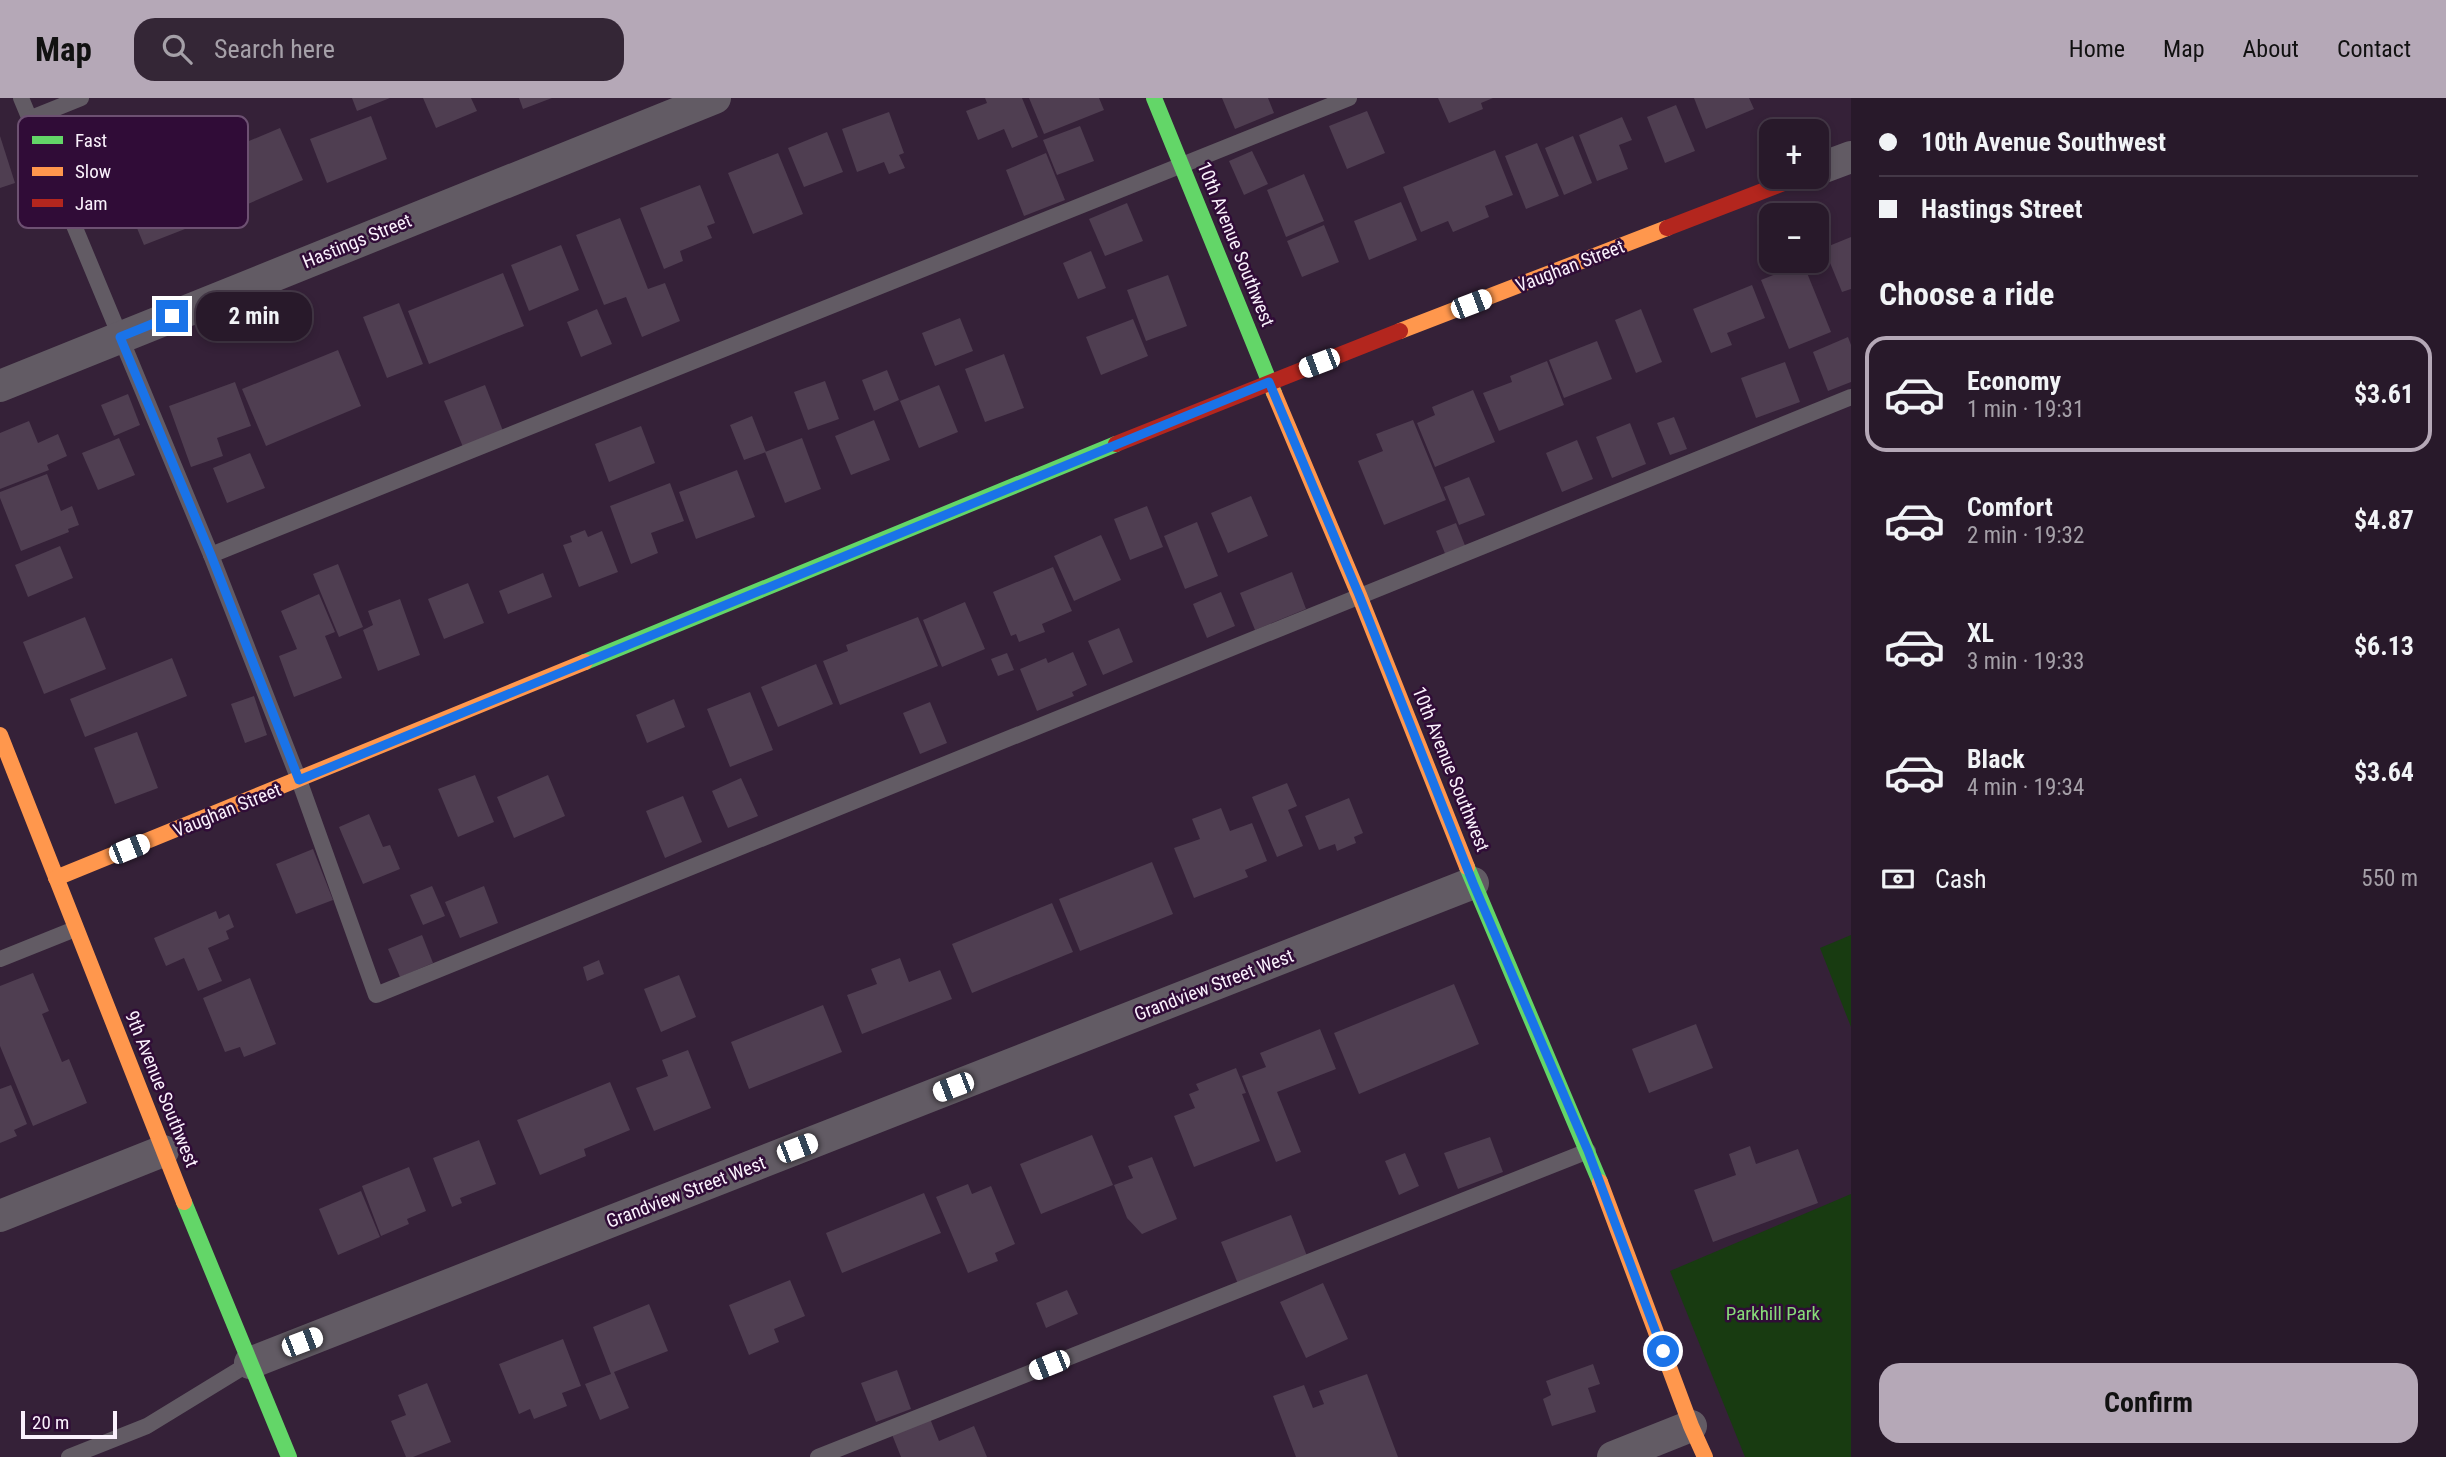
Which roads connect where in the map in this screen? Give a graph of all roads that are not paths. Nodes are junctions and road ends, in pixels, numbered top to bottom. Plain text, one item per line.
1 (21, 98) edge
2 (81, 98) edge
3 (715, 98) edge
4 (1154, 98) edge
5 (1349, 98) edge
6 (28, 116) edge
7 (36, 116) edge
8 (1851, 157) edge
9 (1829, 165) edge
10 (1182, 166) junction
11 (1769, 189) edge
12 (74, 228) edge
13 (120, 337) junction
14 (1269, 382) junction
15 (0, 386) edge
16 (1851, 397) edge
17 (211, 555) junction
18 (1359, 595) junction
19 (0, 735) edge
20 (299, 780) junction
21 (57, 878) junction
22 (1473, 883) junction
23 (75, 929) junction
24 (0, 960) edge
25 (163, 1151) junction
26 (1588, 1151) junction
27 (0, 1216) edge
28 (250, 1363) junction
29 (1691, 1426) junction
30 (69, 1457) edge
31 (289, 1457) edge
32 (818, 1457) edge
33 (1613, 1457) edge
34 (1705, 1457) edge

1 - 6 lane
2 - 7 lane
3 - 13 street, Hastings Street
4 - 10 street, 10th Avenue Southwest
5 - 10 lane
8 - 9 street
10 - 14 street, 10th Avenue Southwest
10 - 17 lane
11 - 14 street, Vaughan Street
12 - 13 lane
13 - 15 street, Hastings Street
13 - 17 lane
14 - 18 street, 10th Avenue Southwest
14 - 20 street, Vaughan Street
16 - 18 lane
17 - 20 lane
18 - 20 lane
18 - 22 street, 10th Avenue Southwest
19 - 21 street, 9th Avenue Southwest
20 - 21 street, Vaughan Street
21 - 23 street, 9th Avenue Southwest
22 - 26 street, 10th Avenue Southwest
22 - 28 street, Grandview Street West
23 - 24 lane
23 - 25 street, 9th Avenue Southwest
25 - 27 street
25 - 28 street, 9th Avenue Southwest
26 - 29 street, 10th Avenue Southwest
26 - 32 lane
28 - 30 lane
28 - 31 street, 9th Avenue Southwest
29 - 33 street
29 - 34 street, 10th Avenue Southwest

